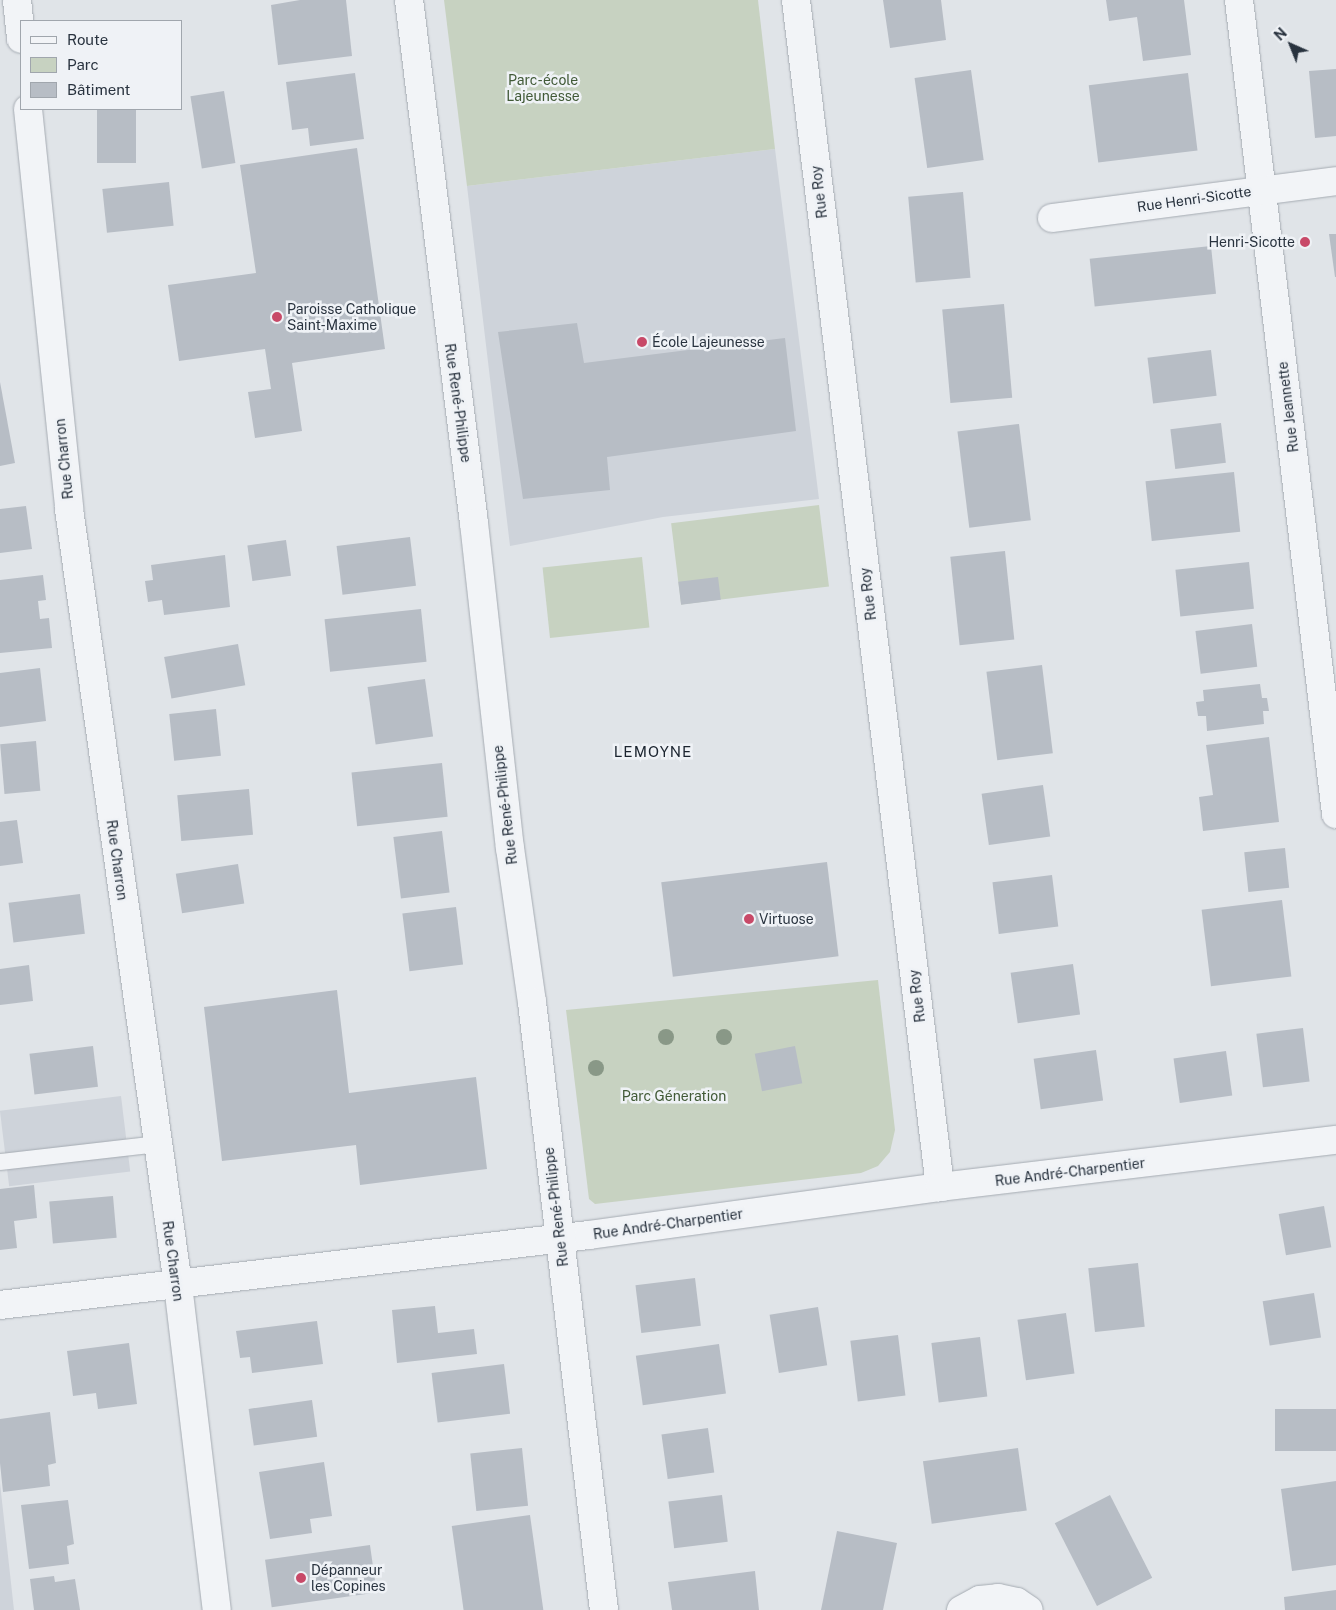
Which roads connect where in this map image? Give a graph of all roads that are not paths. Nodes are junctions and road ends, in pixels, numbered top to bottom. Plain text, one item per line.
1 (17, 0) edge
2 (409, 0) edge
3 (796, 0) edge
4 (1239, 0) edge
5 (20, 29) edge
6 (28, 110) edge
7 (1336, 181) edge
8 (1262, 190) junction
9 (1052, 218) dead end
10 (1336, 814) edge
11 (1336, 1140) edge
12 (157, 1144) junction
13 (0, 1162) edge
14 (940, 1187) junction
15 (559, 1238) junction
16 (178, 1285) junction
17 (0, 1305) edge
18 (217, 1610) edge
19 (604, 1610) edge
20 (961, 1610) edge
21 (1029, 1610) edge

1 - 5 street
2 - 15 street, Rue René-Philippe
3 - 14 street, Rue Roy
4 - 8 street, Rue Jeannette
6 - 12 street, Rue Charron
7 - 8 street, Rue Henri-Sicotte
8 - 9 street, Rue Henri-Sicotte
8 - 10 street, Rue Jeannette
11 - 14 street, Rue André-Charpentier
12 - 13 lane
12 - 16 street, Rue Charron
14 - 15 street, Rue André-Charpentier
15 - 16 street, Rue André-Charpentier
15 - 19 street, Rue René-Philippe
16 - 17 street, Rue André-Charpentier
16 - 18 street, Rue Charron
20 - 21 street

